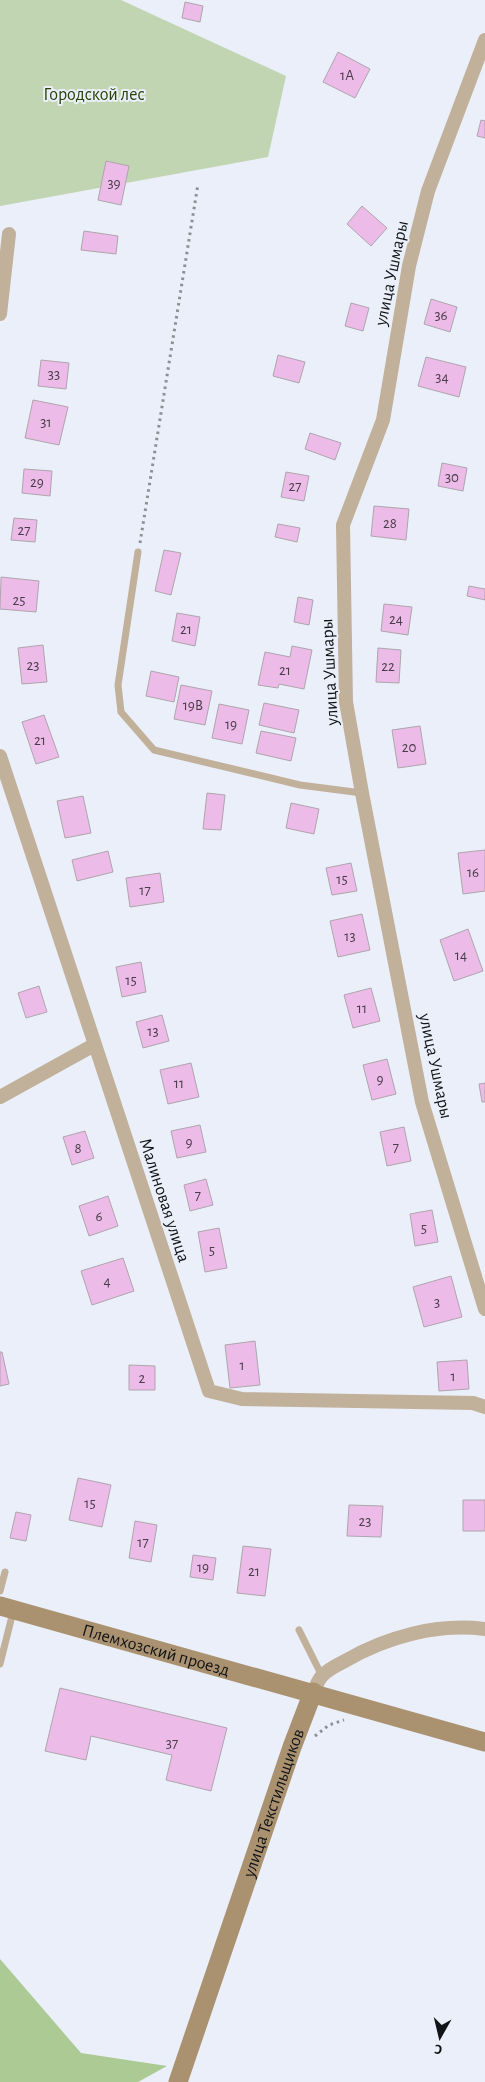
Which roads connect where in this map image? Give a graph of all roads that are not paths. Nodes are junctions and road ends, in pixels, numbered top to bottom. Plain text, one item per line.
1 (485, 40) edge
2 (9, 234) dead end
3 (0, 314) edge
4 (138, 552) road end
5 (0, 756) edge
6 (362, 793) junction
7 (94, 1045) junction
8 (0, 1097) edge
9 (485, 1309) edge
10 (485, 1407) edge
11 (5, 1572) dead end
12 (0, 1591) edge
13 (7, 1607) edge
14 (0, 1628) edge
15 (485, 1629) edge
16 (299, 1630) dead end
17 (8, 1631) junction
18 (0, 1664) edge
19 (318, 1684) junction
20 (485, 1742) edge
21 (178, 2082) edge

1 - 6 street, улица Ушмары
2 - 3 street
4 - 6 lane
5 - 7 street, Малиновая улица
6 - 9 street, улица Ушмары
7 - 8 street
7 - 10 street, Малиновая улица
11 - 12 lane
13 - 17 lane
13 - 19 main road, Племхозский проезд
14 - 17 lane
15 - 19 street
16 - 19 lane
17 - 18 lane
19 - 20 main road
19 - 21 main road, улица Текстильщиков

